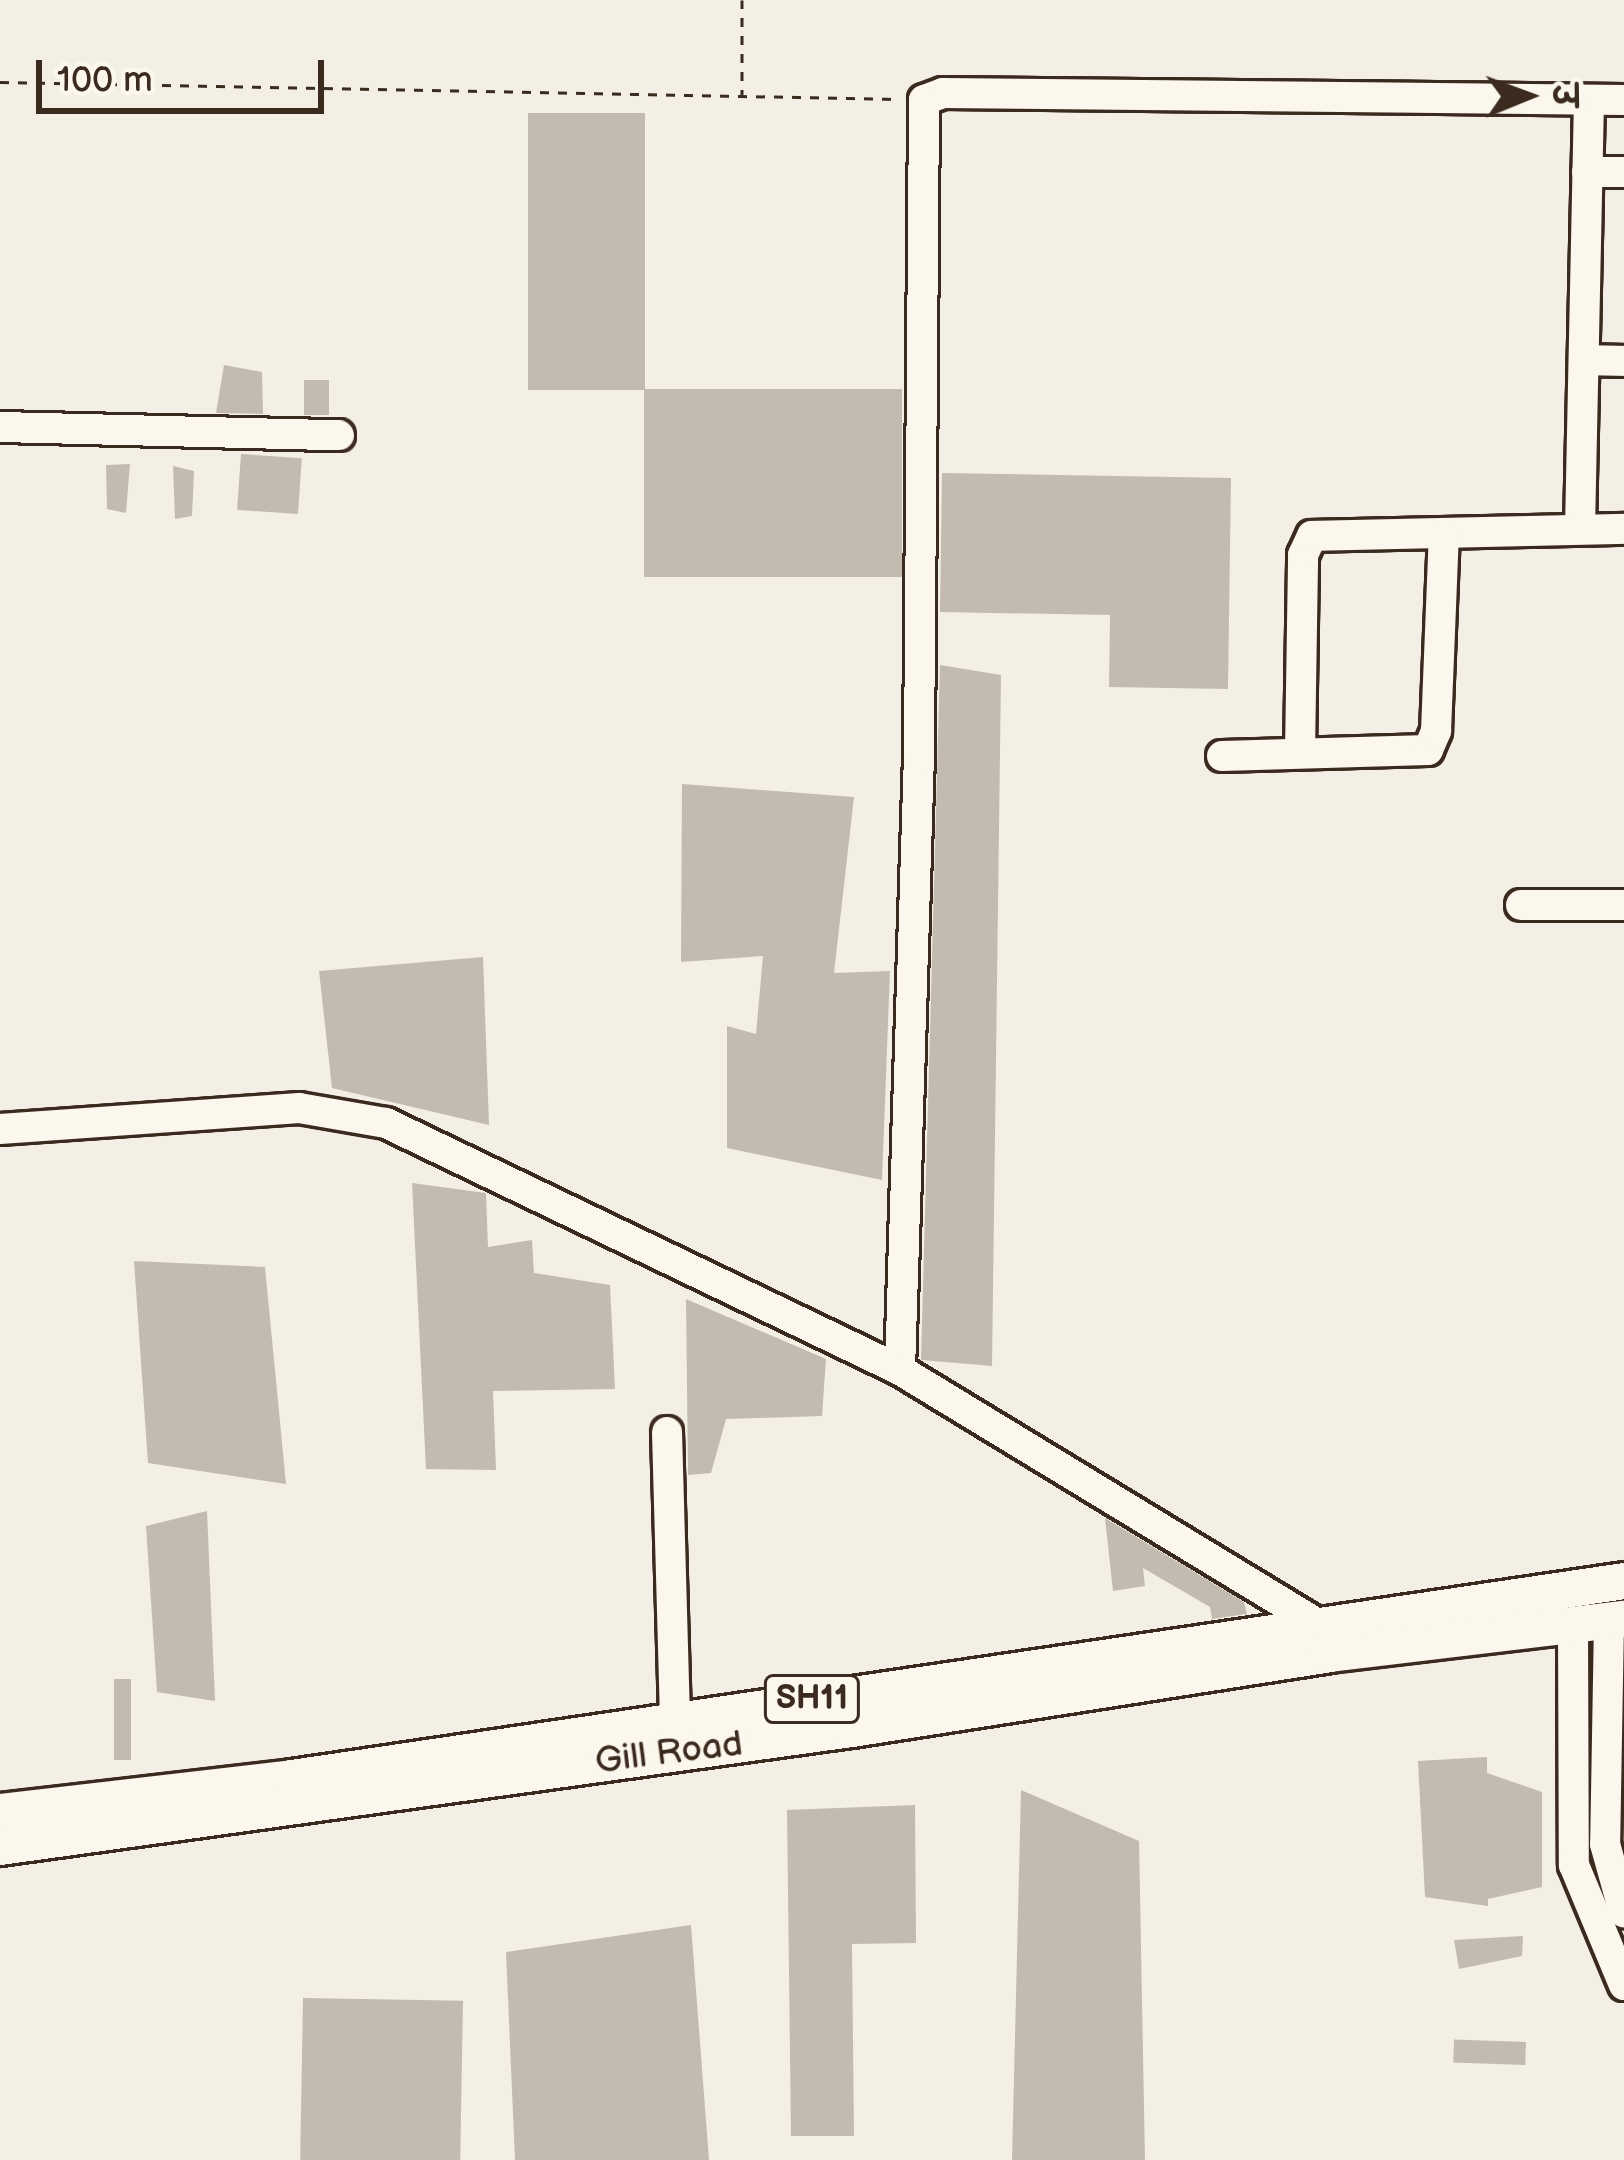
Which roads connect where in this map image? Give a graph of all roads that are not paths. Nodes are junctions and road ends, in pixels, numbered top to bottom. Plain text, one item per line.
1 (1589, 100) junction
2 (1624, 100) edge
3 (1587, 172) junction
4 (1624, 172) edge
5 (1584, 360) junction
6 (1624, 361) edge
7 (0, 427) edge
8 (339, 435) dead end
9 (1580, 529) junction
10 (1624, 529) edge
11 (1444, 533) junction
12 (1300, 753) junction
13 (1222, 756) dead end
14 (1522, 905) dead end
15 (1624, 905) edge
16 (0, 1129) edge
17 (900, 1370) junction
18 (667, 1432) dead end
19 (1624, 1581) edge
20 (1602, 1622) edge
21 (1320, 1625) junction
22 (1608, 1681) junction
23 (1573, 1682) junction
24 (675, 1719) junction
25 (1572, 1796) junction
26 (1605, 1796) junction
27 (0, 1812) edge
28 (0, 1846) edge
29 (1624, 1912) edge
30 (1623, 1982) edge

1 - 2 street
1 - 3 street
1 - 17 street
3 - 4 street
3 - 5 street
5 - 6 street
5 - 9 street
7 - 8 street
9 - 10 street
9 - 11 street
11 - 12 street
11 - 12 street
12 - 13 street
14 - 15 street
16 - 17 street
17 - 21 street
18 - 24 street
19 - 21 main road, SH11
20 - 22 street
20 - 23 street
20 - 28 main road, Gill Road / SH11
21 - 24 main road, SH11
22 - 23 street
22 - 26 street
23 - 25 street
24 - 27 main road, SH11
25 - 26 street
25 - 30 street
26 - 29 street

